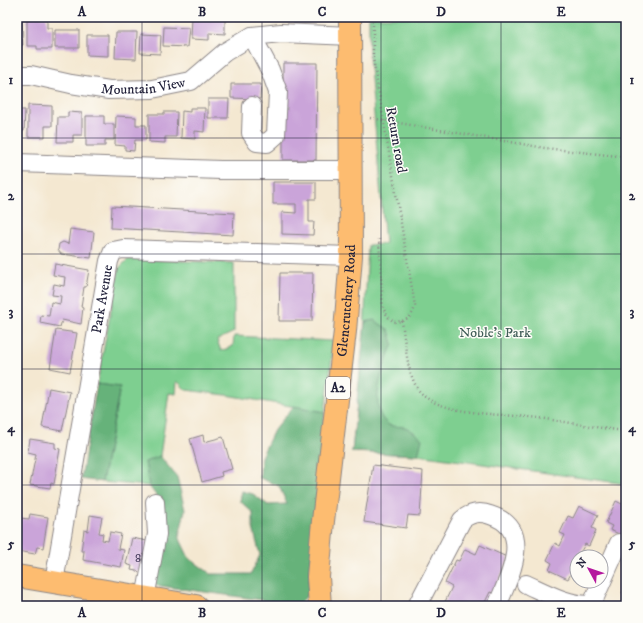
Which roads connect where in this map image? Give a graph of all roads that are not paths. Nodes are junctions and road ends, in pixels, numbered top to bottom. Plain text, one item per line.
1 (351, 26) edge
2 (252, 36) junction
3 (17, 75) edge
4 (252, 106) dead end
5 (17, 163) edge
6 (351, 170) junction
7 (351, 256) junction
8 (155, 502) dead end
9 (620, 543) dead end
10 (17, 576) edge
11 (54, 582) junction
12 (526, 584) dead end
13 (145, 598) junction
14 (196, 606) edge
15 (320, 606) edge
16 (417, 606) edge
17 (498, 606) edge
18 (591, 606) edge

1 - 2 street, Mountain View
1 - 6 main road, Glencrutchery Road / A2
2 - 3 street, Mountain View
2 - 4 street
5 - 6 street
6 - 7 main road, Glencrutchery Road / A2
7 - 11 street, Park Avenue
7 - 15 main road, Glencrutchery Road / A2
8 - 13 street
9 - 18 street
10 - 11 main road
11 - 13 main road
12 - 18 street
13 - 14 main road
16 - 17 street

